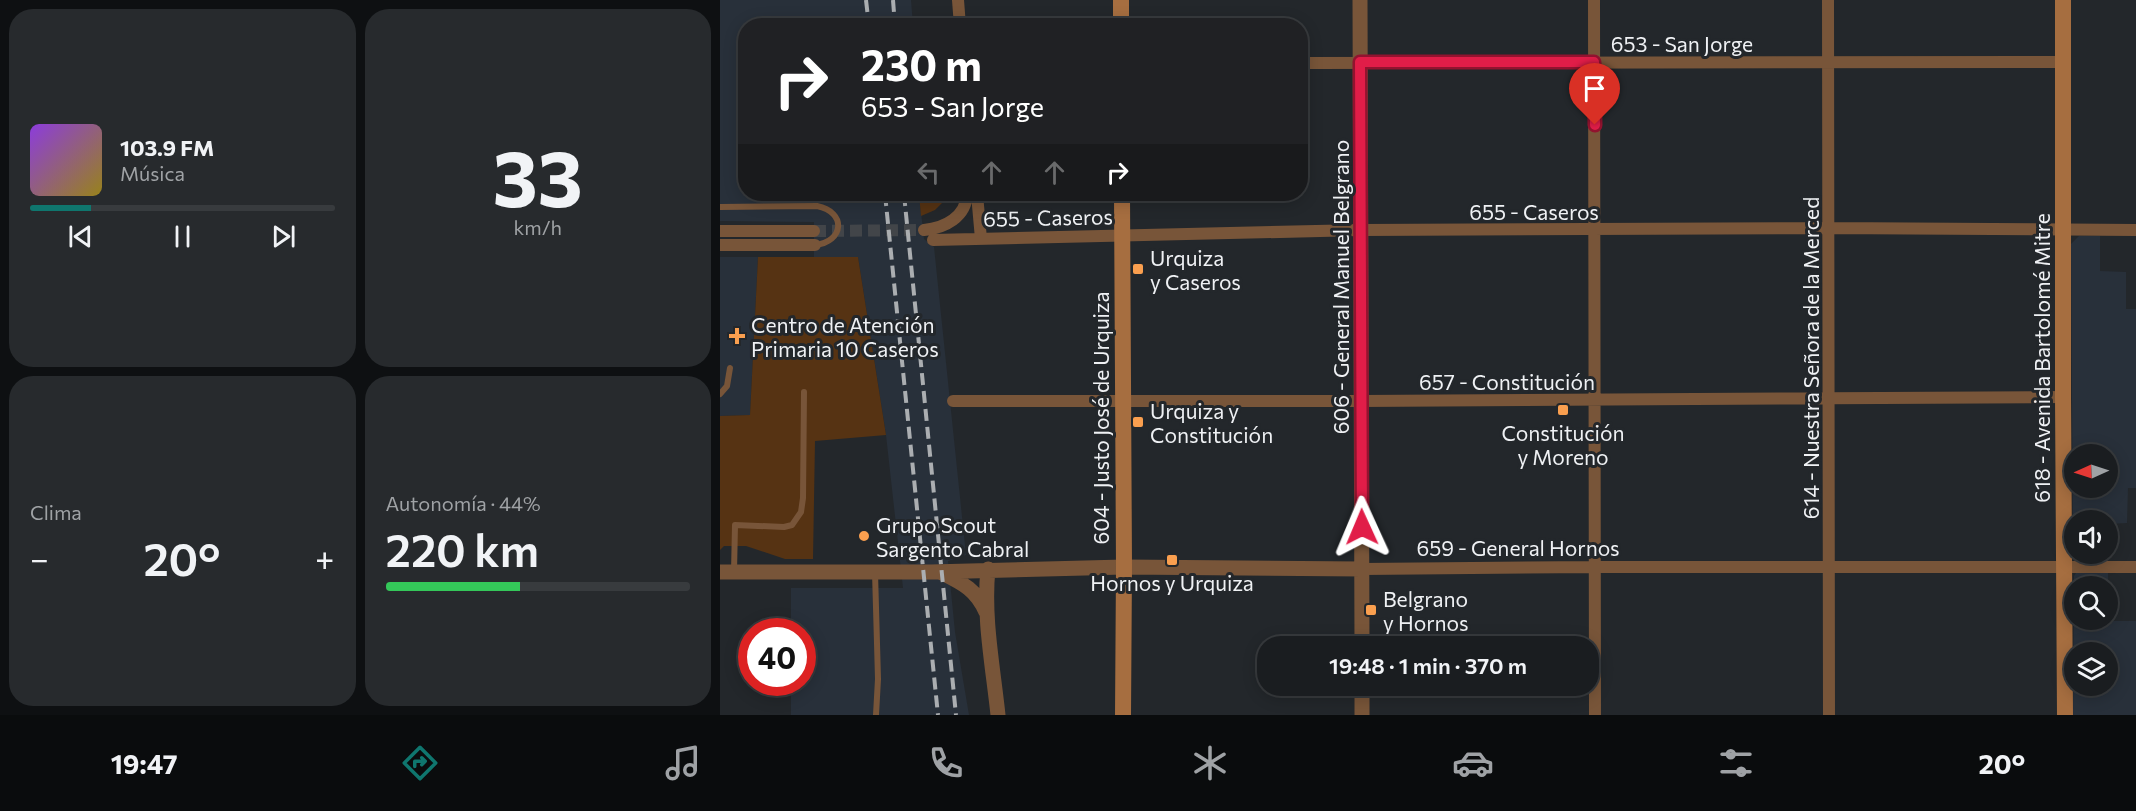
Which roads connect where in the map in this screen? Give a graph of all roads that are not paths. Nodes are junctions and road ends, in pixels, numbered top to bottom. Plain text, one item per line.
1 (958, 0) edge
2 (1121, 0) edge
3 (1360, 0) edge
4 (1594, 0) edge
5 (1827, 0) edge
6 (2063, 0) edge
7 (959, 18) edge
8 (1121, 18) edge
9 (1360, 62) junction
10 (1594, 62) junction
11 (1828, 62) junction
12 (2063, 62) junction
13 (1308, 63) edge
14 (966, 201) edge
15 (978, 201) edge
16 (1122, 201) edge
17 (720, 207) edge
18 (1829, 228) junction
19 (1361, 230) junction
20 (2063, 230) junction
21 (2136, 230) edge
22 (720, 231) edge
23 (814, 231) tunnel mouth
24 (1596, 231) junction
25 (1122, 235) junction
26 (981, 238) junction
27 (720, 245) edge
28 (815, 245) joint
29 (730, 368) dead end
30 (804, 392) dead end
31 (720, 394) edge
32 (1828, 397) junction
33 (2062, 397) junction
34 (1594, 400) junction
35 (952, 401) dead end
36 (1122, 401) junction
37 (1360, 401) junction
38 (1124, 567) junction
39 (1596, 567) junction
40 (2065, 567) junction
41 (2136, 567) edge
42 (1830, 568) junction
43 (988, 569) junction
44 (1362, 569) junction
45 (727, 572) edge
46 (875, 572) junction
47 (940, 572) junction
48 (988, 616) junction
49 (1362, 636) edge
50 (1593, 636) edge
51 (1362, 696) edge
52 (1594, 696) edge
53 (876, 715) edge
54 (998, 715) edge
55 (1123, 715) edge
56 (1362, 715) edge
57 (1595, 715) edge
58 (1829, 715) edge
59 (2065, 715) edge

1 - 7 street
2 - 8 main road
3 - 9 street, 606 - General Manuel Belgrano
4 - 10 street
5 - 11 street, 614 - Nuestra Señora de la Merced
6 - 12 main road, 618 - Avenida Bartolomé Mitre
9 - 10 street, 653 - San Jorge
9 - 13 street, 653 - San Jorge
9 - 19 street, 606 - General Manuel Belgrano
10 - 11 street, 653 - San Jorge
10 - 24 street
11 - 12 street, 653 - San Jorge
11 - 18 street, 614 - Nuestra Señora de la Merced
12 - 20 main road, 618 - Avenida Bartolomé Mitre
14 - 26 street, 655 - Caseros
15 - 26 street
16 - 25 main road, 604 - Justo José de Urquiza
17 - 28 lane
18 - 20 street, 655 - Caseros
18 - 24 street, 655 - Caseros
18 - 32 street, 614 - Nuestra Señora de la Merced
19 - 24 street, 655 - Caseros
19 - 25 street, 655 - Caseros
19 - 37 street, 606 - General Manuel Belgrano
20 - 21 street, 655 - Caseros
20 - 33 main road, 618 - Avenida Bartolomé Mitre
22 - 23 street
24 - 34 street
25 - 26 street, 655 - Caseros
25 - 36 main road, 604 - Justo José de Urquiza
27 - 28 street
29 - 31 lane
30 - 45 lane
32 - 33 street, 657 - Constitución
32 - 34 street, 657 - Constitución
32 - 42 street, 614 - Nuestra Señora de la Merced
33 - 40 main road, 618 - Avenida Bartolomé Mitre
34 - 37 street, 657 - Constitución
34 - 39 street
35 - 36 street, 657 - Constitución
36 - 37 street, 657 - Constitución
36 - 38 main road, 604 - Justo José de Urquiza
37 - 44 street, 606 - General Manuel Belgrano
38 - 43 street, 659 - General Hornos
38 - 44 street, 659 - General Hornos
38 - 55 main road, 604 - Justo José de Urquiza
39 - 42 street, 659 - General Hornos
39 - 44 street, 659 - General Hornos
39 - 50 street
40 - 41 street, 659 - General Hornos
40 - 42 street, 659 - General Hornos
40 - 59 main road, 618 - Avenida Bartolomé Mitre
42 - 58 street, 614 - Nuestra Señora de la Merced
43 - 47 street, 659 - General Hornos
43 - 48 street
44 - 49 street, 606 - General Manuel Belgrano
45 - 46 street, 659 - General Hornos
46 - 47 street, 659 - General Hornos
46 - 53 lane
47 - 48 street
48 - 54 street
51 - 56 street
52 - 57 street

